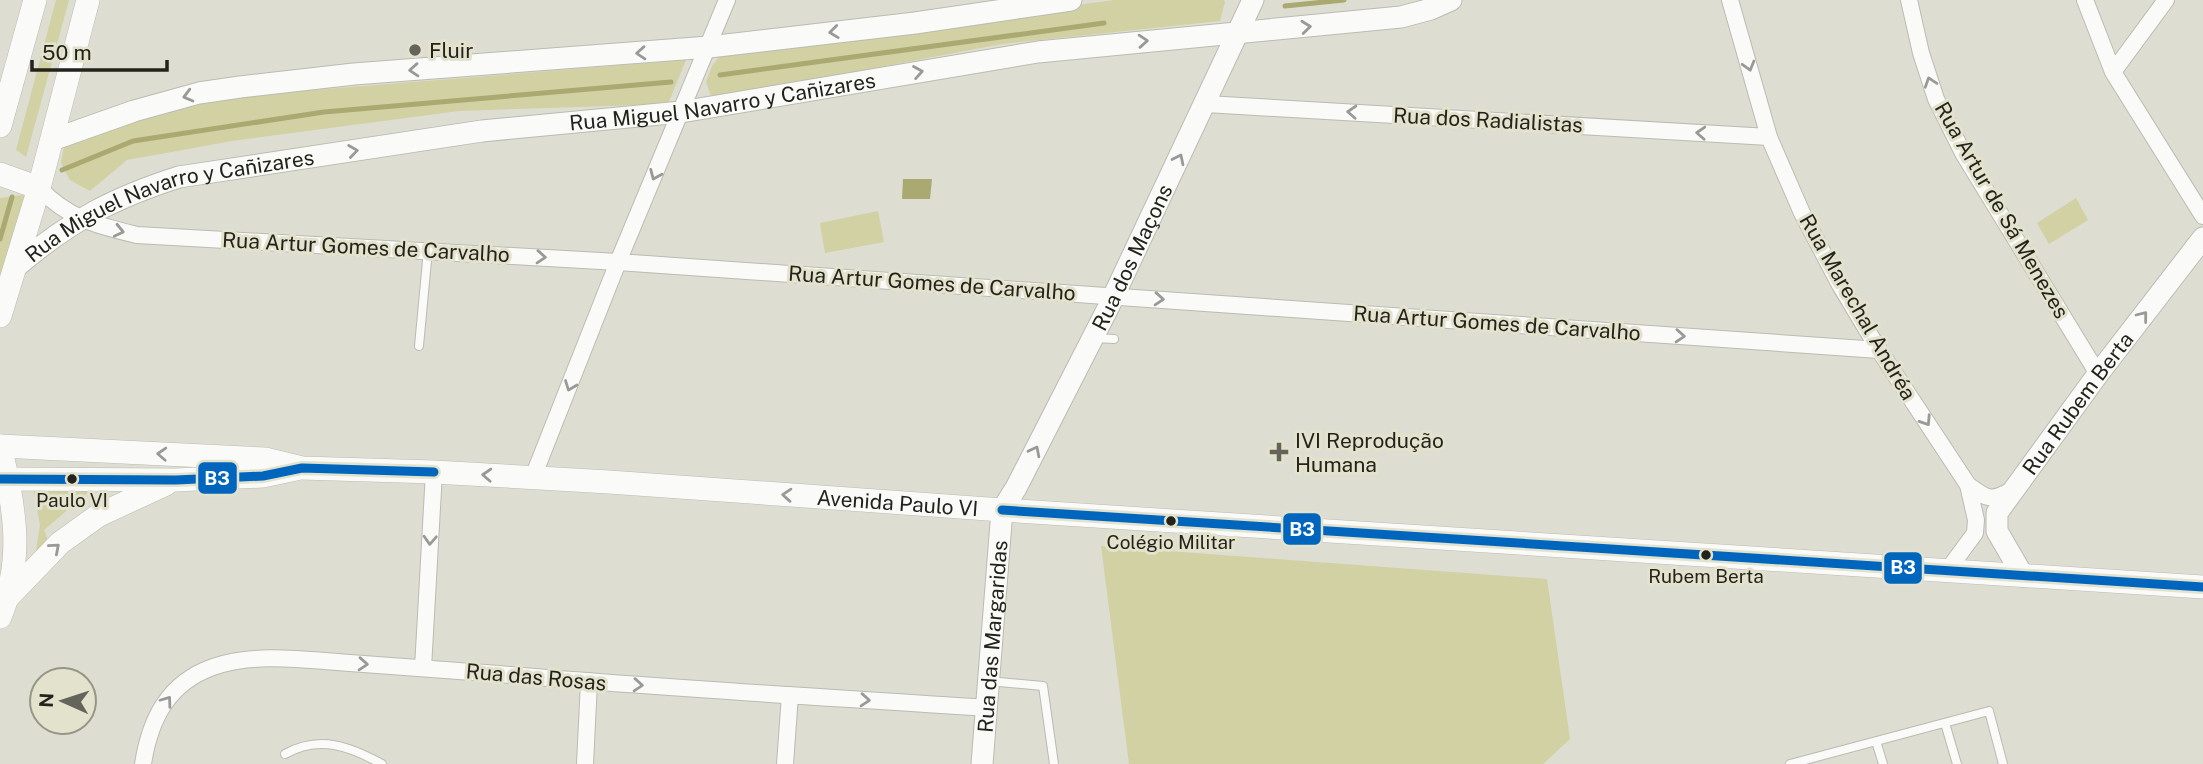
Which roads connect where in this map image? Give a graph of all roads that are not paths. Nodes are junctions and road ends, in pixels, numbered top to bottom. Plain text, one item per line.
1 (35, 0) edge
2 (88, 0) edge
3 (727, 0) edge
4 (1071, 0) edge
5 (1253, 0) edge
6 (1451, 0) edge
7 (1730, 0) edge
8 (1909, 0) edge
9 (2085, 0) edge
10 (2166, 0) edge
11 (1238, 34) junction
12 (709, 47) junction
13 (2113, 72) junction
14 (1206, 104) junction
15 (681, 112) junction
16 (0, 126) edge
17 (1769, 137) junction
18 (52, 140) junction
19 (0, 174) edge
20 (39, 188) junction
21 (0, 194) edge
22 (2203, 216) edge
23 (80, 218) junction
24 (2203, 238) edge
25 (428, 250) junction
26 (618, 262) junction
27 (17, 266) junction
28 (1113, 296) junction
29 (0, 316) edge
30 (1092, 338) junction
31 (1114, 339) dead end
32 (419, 346) dead end
33 (1879, 350) junction
34 (2098, 374) junction
35 (0, 447) edge
36 (303, 468) junction
37 (434, 472) junction
38 (533, 477) junction
39 (4, 479) edge
40 (176, 480) junction
41 (1968, 485) junction
42 (2014, 489) junction
43 (1002, 510) junction
44 (1947, 571) junction
45 (2023, 576) junction
46 (2203, 587) edge
47 (4, 607) edge
48 (423, 668) junction
49 (988, 681) junction
50 (589, 682) junction
51 (790, 695) junction
52 (986, 708) junction
53 (1945, 723) junction
54 (1876, 741) junction
55 (285, 754) dead end
56 (144, 764) edge
57 (383, 764) edge
58 (585, 764) edge
59 (785, 764) edge
60 (982, 764) edge
61 (1054, 764) edge
62 (1790, 764) edge
63 (1883, 764) edge
64 (1957, 764) edge
65 (2003, 764) edge

1 - 16 main road
2 - 18 main road
3 - 12 street
4 -> 12 street
5 - 11 street, Rua dos Maçons
11 -> 6 street, Rua Miguel Navarro y Cañizares
7 -> 17 street, Rua Marechal Andréa
34 -> 8 street, Rua Artur de Sá Menezes
9 - 13 street
10 - 13 street
11 - 14 street, Rua dos Maçons
15 -> 11 street, Rua Miguel Navarro y Cañizares
12 - 15 street
12 -> 18 street
13 - 22 street
17 -> 14 street, Rua dos Radialistas
28 -> 14 street, Rua dos Maçons
23 -> 15 street, Rua Miguel Navarro y Cañizares
15 -> 26 street
17 - 33 street, Rua Marechal Andréa
18 - 20 main road
19 - 20 main road
20 - 21 main road
20 - 23 street, Rua Artur Gomes de Carvalho
20 - 27 main road
23 -> 25 street, Rua Artur Gomes de Carvalho
23 - 27 street, Rua Miguel Navarro y Cañizares
34 -> 24 street, Rua Rubem Berta
25 -> 26 street, Rua Artur Gomes de Carvalho
25 - 32 lane
26 - 28 street, Rua Artur Gomes de Carvalho
26 -> 38 street
27 - 29 main road
28 - 30 street, Rua dos Maçons
28 -> 33 street, Rua Artur Gomes de Carvalho
30 - 31 lane
43 -> 30 street, Rua dos Maçons
33 -> 41 street, Rua Marechal Andréa
34 - 42 street, Rua Rubem Berta
36 -> 35 main road, Avenida Paulo VI
35 - 39 main road, Avenida Paulo VI
36 - 37 main road, Avenida Paulo VI
36 - 40 main road, Avenida Paulo VI
38 -> 37 main road, Avenida Paulo VI
37 -> 48 street
43 -> 38 main road, Avenida Paulo VI
39 - 40 main road, Avenida Paulo VI
39 - 47 main road, Avenida Paulo VI
47 -> 40 main road
41 - 42 street
41 - 44 street, Rua Marechal Andréa
42 - 45 street, Rua Rubem Berta
43 - 44 main road, Avenida Paulo VI
43 - 49 street, Rua das Margaridas
44 - 45 main road, Avenida Paulo VI
45 - 46 main road, Avenida Paulo VI
48 - 50 street, Rua das Rosas
56 -> 48 street, Rua das Rosas
49 - 52 street, Rua das Margaridas
49 - 61 lane
50 -> 51 street, Rua das Rosas
50 - 58 street
51 -> 52 street, Rua das Rosas
51 - 59 street
52 - 60 street, Rua das Margaridas
53 - 54 lane
53 - 64 lane
53 - 65 lane
54 - 62 lane
54 - 63 lane
55 - 57 lane

